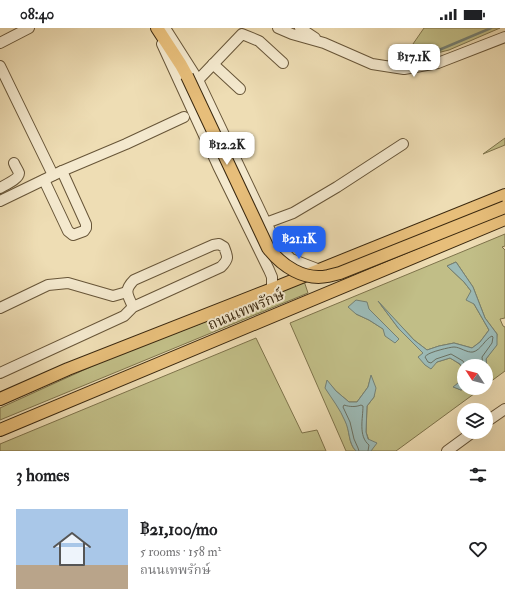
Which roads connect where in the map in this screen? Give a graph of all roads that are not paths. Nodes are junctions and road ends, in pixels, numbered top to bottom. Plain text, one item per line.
1 (29, 28) edge
2 (156, 28) edge
3 (165, 28) edge
4 (278, 28) edge
5 (300, 28) edge
6 (505, 37) edge
7 (0, 43) edge
8 (324, 43) junction
9 (283, 63) dead end
10 (213, 64) junction
11 (0, 66) edge
12 (193, 78) junction
13 (240, 89) dead end
14 (184, 117) dead end
15 (403, 144) dead end
16 (14, 163) dead end
17 (58, 173) junction
18 (44, 180) junction
19 (0, 188) edge
20 (505, 196) edge
21 (0, 201) edge
22 (505, 207) edge
23 (505, 219) edge
24 (266, 223) junction
25 (279, 248) junction
26 (264, 259) junction
27 (320, 270) junction
28 (272, 289) junction
29 (127, 292) junction
30 (133, 307) junction
31 (0, 308) edge
32 (0, 373) edge
33 (0, 399) edge
34 (505, 409) edge
35 (493, 417) edge
36 (0, 430) edge
37 (463, 439) edge
38 (447, 451) edge

1 - 7 street
2 - 12 main road
2 - 26 street
3 - 12 street
4 - 8 street
5 - 8 street
6 - 8 street
9 - 10 street
10 - 12 street
10 - 13 street
11 - 17 street
12 - 22 main road, bridge
12 - 24 street
14 - 17 street
15 - 24 street
16 - 19 street
17 - 18 street
17 - 18 street
18 - 21 street
20 - 27 main road, ถนนเทพรักษ์
23 - 36 main road, ถนนเทพรักษ์
24 - 25 street
25 - 26 street
25 - 27 street
26 - 28 street
27 - 28 main road, ถนนเทพรักษ์
28 - 33 main road, ถนนเทพรักษ์
29 - 30 street
29 - 30 street
29 - 31 street
30 - 32 street
34 - 35 street
37 - 38 street

